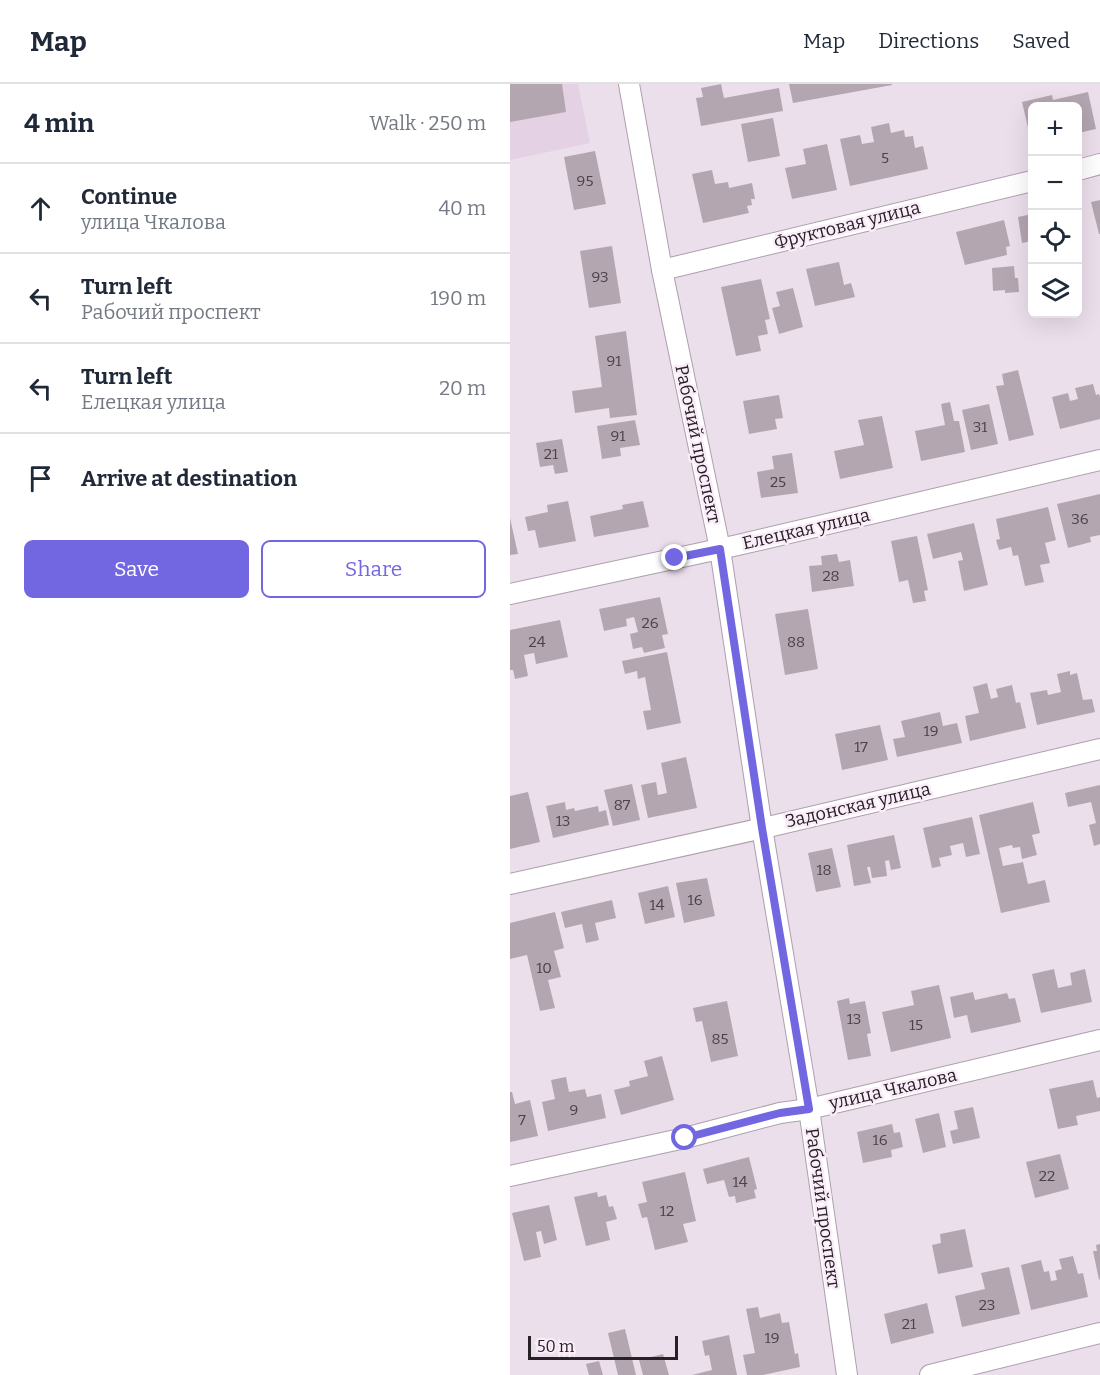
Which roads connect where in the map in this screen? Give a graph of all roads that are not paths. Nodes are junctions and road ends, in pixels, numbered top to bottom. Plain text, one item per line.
1 (629, 84) edge
2 (1100, 164) edge
3 (1082, 169) edge
4 (1028, 182) edge
5 (662, 270) junction
6 (1100, 460) edge
7 (720, 549) junction
8 (510, 594) edge
9 (1100, 748) edge
10 (762, 828) junction
11 (510, 884) edge
12 (1100, 1040) edge
13 (809, 1109) junction
14 (510, 1176) edge
15 (1100, 1333) edge
16 (847, 1375) edge
17 (930, 1375) edge

1 - 5 street, Рабочий проспект
2 - 3 street
4 - 5 street, Фруктовая улица
5 - 7 street, Рабочий проспект
6 - 7 street, Елецкая улица
7 - 8 street, Елецкая улица
7 - 10 street, Рабочий проспект
9 - 10 street, Задонская улица
10 - 11 street, Задонская улица
10 - 13 street, Рабочий проспект
12 - 13 street, улица Чкалова
13 - 14 street, улица Чкалова
13 - 16 street, Рабочий проспект
15 - 17 street

